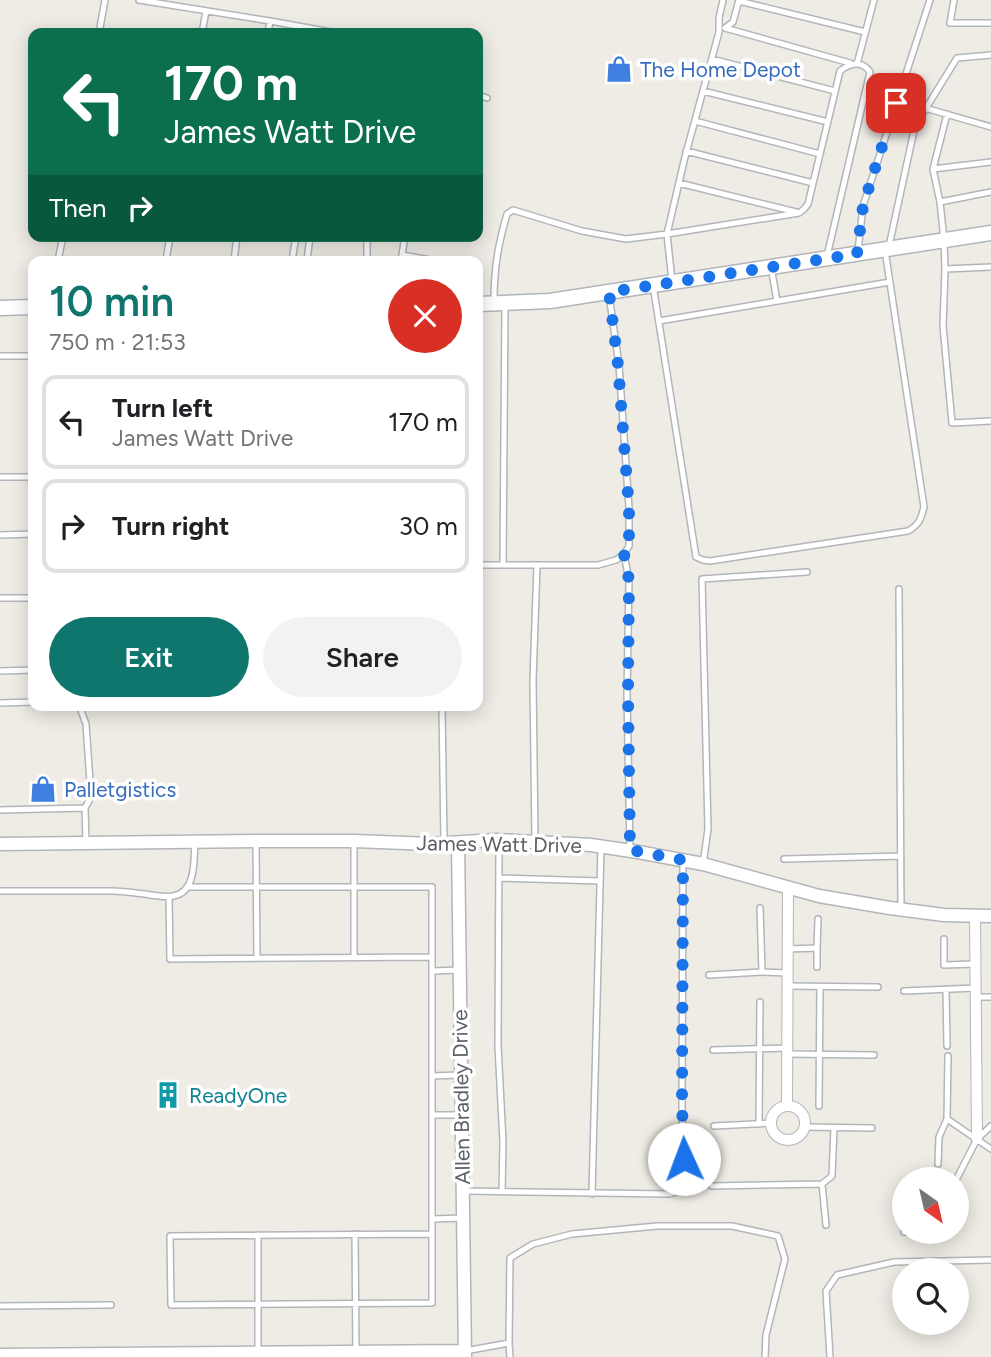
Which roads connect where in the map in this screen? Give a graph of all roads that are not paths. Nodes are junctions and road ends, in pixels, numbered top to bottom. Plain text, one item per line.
1 (104, 0) edge
2 (139, 0) edge
3 (723, 0) edge
4 (739, 0) edge
5 (865, 0) edge
6 (930, 0) edge
7 (954, 0) edge
8 (874, 1) edge
9 (206, 11) junction
10 (270, 21) junction
11 (991, 23) edge
12 (100, 28) edge
13 (203, 28) edge
14 (269, 28) edge
15 (309, 28) edge
16 (722, 30) junction
17 (866, 32) junction
18 (991, 55) edge
19 (712, 60) junction
20 (855, 64) junction
21 (703, 91) junction
22 (835, 91) junction
23 (483, 97) edge
24 (487, 97) dead end
25 (925, 108) junction
26 (947, 114) junction
27 (695, 121) junction
28 (828, 122) junction
29 (991, 127) edge
30 (686, 151) junction
31 (820, 154) junction
32 (991, 162) edge
33 (933, 169) junction
34 (679, 183) junction
35 (813, 183) junction
36 (991, 192) edge
37 (940, 201) junction
38 (799, 213) junction
39 (991, 233) edge
40 (667, 234) junction
41 (944, 240) junction
42 (403, 244) edge
43 (886, 249) junction
44 (857, 254) junction
45 (401, 256) edge
46 (827, 259) junction
47 (991, 267) edge
48 (771, 268) junction
49 (945, 269) junction
50 (672, 282) junction
51 (890, 282) junction
52 (653, 285) junction
53 (609, 292) junction
54 (777, 301) junction
55 (483, 304) edge
56 (500, 304) junction
57 (28, 307) edge
58 (0, 308) edge
59 (659, 321) junction
60 (0, 356) edge
61 (28, 356) edge
62 (991, 421) edge
63 (0, 477) edge
64 (28, 477) edge
65 (28, 534) edge
66 (0, 535) edge
67 (624, 554) junction
68 (483, 565) edge
69 (503, 565) junction
70 (537, 565) junction
71 (807, 572) dead end
72 (899, 589) dead end
73 (0, 598) edge
74 (28, 598) edge
75 (28, 670) edge
76 (0, 671) edge
77 (28, 702) edge
78 (0, 703) edge
79 (81, 711) edge
80 (442, 711) edge
81 (85, 808) junction
82 (0, 810) edge
83 (499, 840) junction
84 (195, 841) junction
85 (256, 841) junction
86 (354, 841) junction
87 (535, 841) junction
88 (86, 842) junction
89 (444, 843) junction
90 (458, 843) junction
91 (0, 844) edge
92 (601, 847) junction
93 (630, 850) junction
94 (901, 856) junction
95 (784, 859) dead end
96 (683, 860) junction
97 (703, 864) junction
98 (499, 878) junction
99 (600, 881) junction
100 (188, 887) junction
101 (256, 887) junction
102 (354, 887) junction
103 (788, 887) junction
104 (0, 891) edge
105 (169, 898) junction
106 (760, 908) dead end
107 (901, 909) junction
108 (975, 916) junction
109 (991, 916) edge
110 (818, 919) dead end
111 (944, 939) dead end
112 (817, 948) junction
113 (787, 949) junction
114 (432, 957) junction
115 (257, 958) junction
116 (354, 958) junction
117 (975, 964) junction
118 (817, 967) dead end
119 (460, 970) junction
120 (432, 971) junction
121 (762, 972) junction
122 (788, 974) junction
123 (709, 975) dead end
124 (788, 986) junction
125 (820, 987) junction
126 (878, 987) dead end
127 (946, 989) junction
128 (904, 991) dead end
129 (976, 993) junction
130 (991, 997) edge
131 (760, 1002) dead end
132 (947, 1046) dead end
133 (759, 1049) junction
134 (713, 1050) dead end
135 (787, 1051) junction
136 (820, 1054) junction
137 (874, 1055) dead end
138 (948, 1056) dead end
139 (461, 1075) junction
140 (432, 1076) junction
141 (787, 1106) junction
142 (819, 1106) dead end
143 (432, 1115) junction
144 (461, 1115) junction
145 (947, 1119) junction
146 (772, 1123) junction
147 (759, 1124) junction
148 (714, 1126) dead end
149 (991, 1126) edge
150 (805, 1127) junction
151 (834, 1128) junction
152 (872, 1128) dead end
153 (977, 1139) junction
154 (991, 1149) edge
155 (938, 1164) dead end
156 (963, 1167) edge
157 (822, 1184) junction
158 (712, 1186) dead end
159 (463, 1191) junction
160 (502, 1192) junction
161 (592, 1194) junction
162 (463, 1218) junction
163 (432, 1219) junction
164 (826, 1225) dead end
165 (355, 1234) junction
166 (432, 1234) junction
167 (258, 1235) junction
168 (991, 1260) edge
169 (356, 1304) junction
170 (111, 1305) dead end
171 (258, 1305) junction
172 (0, 1306) edge
173 (509, 1343) junction
174 (258, 1353) junction
175 (351, 1354) edge
176 (465, 1354) edge
177 (0, 1355) edge
178 (510, 1357) edge
179 (765, 1357) edge
180 (831, 1357) edge

1 - 12 lane
2 - 9 lane
3 - 16 lane
4 - 16 lane
4 - 17 lane
5 - 8 lane
6 - 44 lane
7 - 11 lane
8 - 17 lane
9 - 10 lane
9 - 13 lane
10 - 14 lane
10 - 15 lane
16 - 19 lane
16 - 20 lane
17 - 20 lane
18 - 25 lane
19 - 21 lane
19 - 22 lane
20 - 22 lane
20 - 46 lane
21 - 27 lane
21 - 28 lane
22 - 28 lane
23 - 24 lane
25 - 26 lane
25 - 43 lane
26 - 29 lane
26 - 33 lane
27 - 30 lane
27 - 31 lane
28 - 31 lane
30 - 34 lane
30 - 35 lane
31 - 35 lane
32 - 33 lane
33 - 37 lane
34 - 38 lane
34 - 40 lane
35 - 38 lane
36 - 37 lane
37 - 41 lane
38 - 40 lane
39 - 41 main road
40 - 50 lane
40 - 56 lane
41 - 43 main road
41 - 49 lane
42 - 45 lane
43 - 44 main road
43 - 51 lane
44 - 46 main road
46 - 48 main road
47 - 49 lane
48 - 50 main road
48 - 54 lane
49 - 62 lane
50 - 52 main road
51 - 54 lane
51 - 59 lane
52 - 53 main road
52 - 59 lane
53 - 56 main road
53 - 67 lane
54 - 59 lane
55 - 56 main road
56 - 69 lane
57 - 58 main road
60 - 61 lane
63 - 64 lane
65 - 66 lane
67 - 70 lane
67 - 93 lane
68 - 69 lane
69 - 70 lane
70 - 87 lane
71 - 97 lane
72 - 94 lane
73 - 74 lane
75 - 76 lane
77 - 78 lane
79 - 81 lane
80 - 89 lane
81 - 82 lane
81 - 88 lane
83 - 87 street, James Watt Drive
83 - 90 street, James Watt Drive
83 - 98 lane
84 - 85 street, James Watt Drive
84 - 88 street, James Watt Drive
84 - 100 lane
85 - 86 street, James Watt Drive
85 - 101 lane
86 - 89 street, James Watt Drive
86 - 102 lane
87 - 92 street, James Watt Drive
88 - 91 street, James Watt Drive
89 - 90 street, James Watt Drive
90 - 119 street, Allen Bradley Drive
92 - 93 street, James Watt Drive
92 - 99 lane
93 - 96 street, James Watt Drive
94 - 95 lane
94 - 107 lane
96 - 97 street, James Watt Drive
96 - 161 lane
97 - 103 street, James Watt Drive
98 - 99 lane
98 - 160 lane
99 - 161 lane
100 - 101 lane
100 - 105 lane
101 - 102 lane
101 - 115 lane
102 - 114 lane
102 - 116 lane
103 - 107 street, James Watt Drive
103 - 113 street
104 - 105 lane
105 - 115 lane
106 - 121 lane
107 - 108 street, James Watt Drive
108 - 109 street, James Watt Drive
108 - 117 street
110 - 112 lane
111 - 117 lane
112 - 113 lane
112 - 118 lane
113 - 122 street
114 - 116 lane
114 - 120 lane
115 - 116 lane
117 - 129 street
119 - 120 lane
119 - 139 street, Allen Bradley Drive
120 - 140 lane
121 - 122 lane
121 - 123 lane
122 - 124 street
124 - 125 lane
124 - 135 street
125 - 126 lane
125 - 136 lane
127 - 128 lane
127 - 129 lane
127 - 132 lane
129 - 130 lane
129 - 153 street
131 - 133 lane
133 - 134 lane
133 - 135 lane
133 - 147 lane
135 - 136 lane
135 - 141 street
136 - 137 lane
136 - 142 lane
138 - 145 lane
139 - 140 lane
139 - 144 street, Allen Bradley Drive
140 - 143 lane
141 - 146 street
141 - 150 street
143 - 144 lane
143 - 163 lane
144 - 159 street, Allen Bradley Drive
145 - 153 lane
145 - 155 lane
146 - 147 lane
146 - 150 street
147 - 148 lane
149 - 153 lane
150 - 151 lane
151 - 152 lane
151 - 157 lane
153 - 154 lane
153 - 156 lane
157 - 158 lane
157 - 164 lane
159 - 160 lane
159 - 162 street, Allen Bradley Drive
160 - 161 lane
162 - 163 lane
162 - 176 street, Allen Bradley Drive
163 - 166 lane
165 - 166 lane
165 - 167 lane
165 - 169 lane
166 - 169 lane
167 - 171 lane
167 - 171 lane
168 - 180 lane
169 - 171 lane
169 - 175 lane
170 - 172 lane
171 - 174 lane
173 - 176 lane
173 - 178 lane
173 - 179 lane
174 - 175 street
174 - 177 street
175 - 176 street

